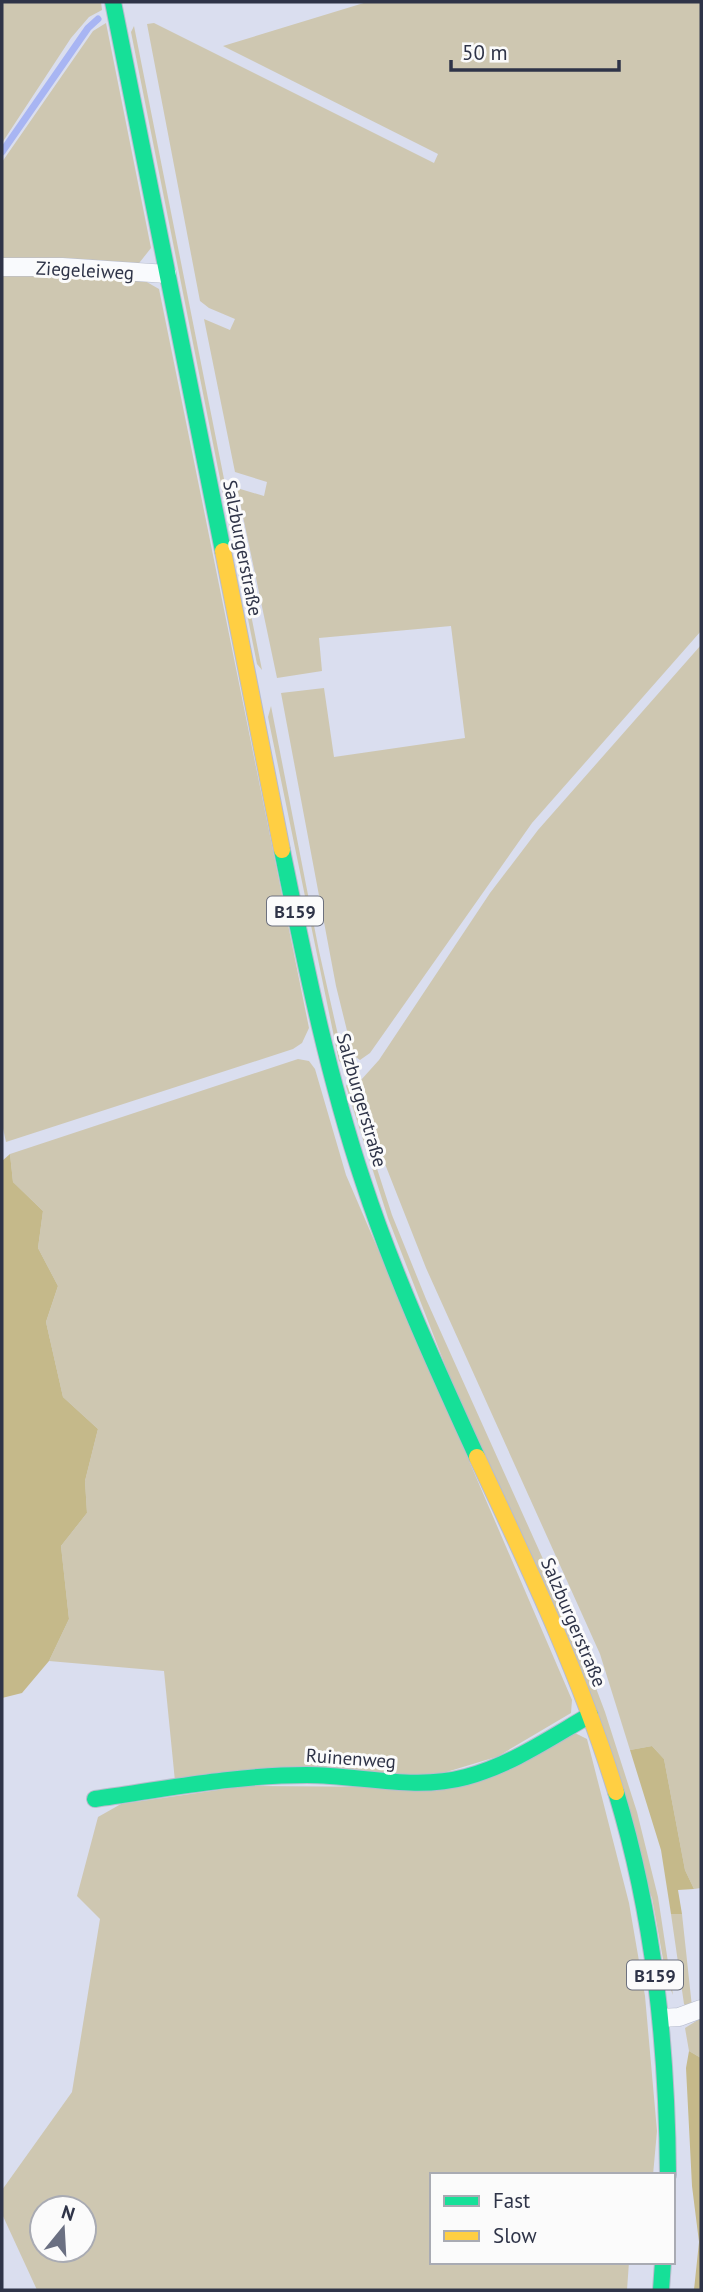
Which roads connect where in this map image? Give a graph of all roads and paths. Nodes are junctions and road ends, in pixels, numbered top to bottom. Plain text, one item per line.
1 (113, 2) edge
2 (2, 267) edge
3 (167, 274) junction
4 (590, 1715) junction
5 (95, 1799) dead end
6 (701, 2010) edge
7 (661, 2018) junction
8 (668, 2173) edge
9 (663, 2264) edge
10 (661, 2290) edge

1 - 3 main road, Salzburgerstraße / B159
2 - 3 street, Ziegeleiweg
3 - 4 main road, Salzburgerstraße / B159
4 - 5 main road, Ruinenweg
4 - 7 main road, Salzburgerstraße / B159
6 - 7 street
7 - 8 main road, Salzburgerstraße / B159
9 - 10 main road

